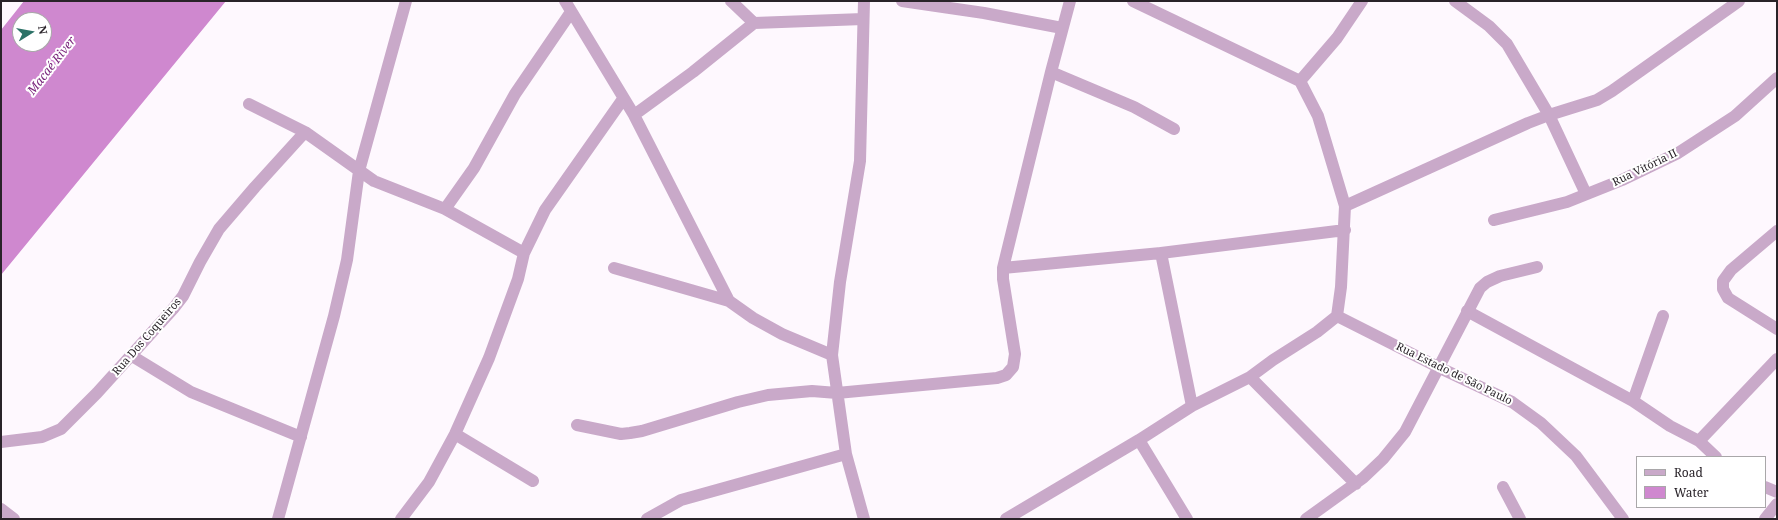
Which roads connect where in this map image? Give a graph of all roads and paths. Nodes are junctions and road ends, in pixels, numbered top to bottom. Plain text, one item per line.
1 (406, 1) edge
2 (565, 1) edge
3 (731, 1) edge
4 (864, 1) edge
5 (902, 1) edge
6 (1070, 1) edge
7 (1133, 1) edge
8 (1362, 1) edge
9 (1455, 1) edge
10 (1739, 1) edge
11 (985, 7) edge
12 (571, 12) junction
13 (863, 20) junction
14 (754, 23) junction
15 (1062, 28) junction
16 (1051, 72) junction
17 (1777, 78) edge
18 (1300, 81) junction
19 (623, 98) junction
20 (249, 104) dead end
21 (634, 115) junction
22 (1549, 115) junction
23 (1174, 128) dead end
24 (305, 132) junction
25 (359, 172) junction
26 (1586, 194) junction
27 (1345, 206) junction
28 (445, 209) junction
29 (1494, 220) dead end
30 (1345, 230) junction
31 (1777, 231) edge
32 (524, 253) junction
33 (1161, 253) junction
34 (1537, 267) dead end
35 (614, 268) dead end
36 (1004, 268) junction
37 (729, 301) junction
38 (1467, 311) junction
39 (1337, 316) junction
40 (1663, 316) dead end
41 (1777, 329) edge
42 (832, 354) junction
43 (132, 356) junction
44 (1777, 358) edge
45 (1440, 368) junction
46 (1250, 377) junction
47 (837, 392) junction
48 (1633, 401) junction
49 (1192, 406) junction
50 (577, 425) dead end
51 (455, 434) junction
52 (301, 437) junction
53 (1139, 440) junction
54 (1699, 441) junction
55 (1, 442) edge
56 (846, 454) junction
57 (1715, 456) edge
58 (533, 481) dead end
59 (1356, 484) junction
60 (1503, 487) dead end
61 (1766, 487) edge
62 (1777, 492) edge
63 (1777, 504) edge
64 (1, 509) edge
65 (14, 519) edge
66 (278, 519) edge
67 (401, 519) edge
68 (647, 519) edge
69 (864, 519) edge
70 (1006, 519) edge
71 (1187, 519) edge
72 (1306, 519) edge
73 (1520, 519) edge
74 (1623, 519) edge
75 (1765, 519) edge

1 - 25 street
2 - 12 street
3 - 14 street
4 - 13 street
5 - 11 street
6 - 15 street
7 - 18 street
8 - 18 street
9 - 22 street
10 - 22 street
11 - 15 street
12 - 19 street
12 - 28 street
13 - 14 street
13 - 42 street
14 - 21 street
15 - 16 street
16 - 23 street
16 - 36 street
17 - 26 street, Rua Vitória II
18 - 27 street
19 - 21 street
19 - 32 street
20 - 24 street
21 - 37 street
22 - 26 street
22 - 27 street
24 - 25 street
24 - 43 street, Rua Dos Coqueiros
25 - 28 street
25 - 52 street
26 - 29 street, Rua Vitória II
27 - 30 street
28 - 32 street
30 - 33 street
30 - 39 street
31 - 41 street
32 - 51 street
33 - 36 street
33 - 49 street
34 - 38 street
35 - 37 street
36 - 47 street
37 - 42 street
38 - 45 street
38 - 48 street
39 - 45 street, Rua Estado de São Paulo
39 - 46 street
40 - 48 street
42 - 47 street
43 - 52 street
43 - 55 street, Rua Dos Coqueiros
44 - 54 street
45 - 59 street
45 - 74 street, Rua Estado de São Paulo
46 - 49 street
46 - 59 street
47 - 50 street
47 - 56 street
48 - 54 street
49 - 53 street
51 - 58 street
51 - 67 street
52 - 66 street
53 - 70 street
53 - 71 street
54 - 57 street
56 - 68 street
56 - 69 street
59 - 72 street
60 - 73 street
61 - 62 street
63 - 75 street
64 - 65 street

